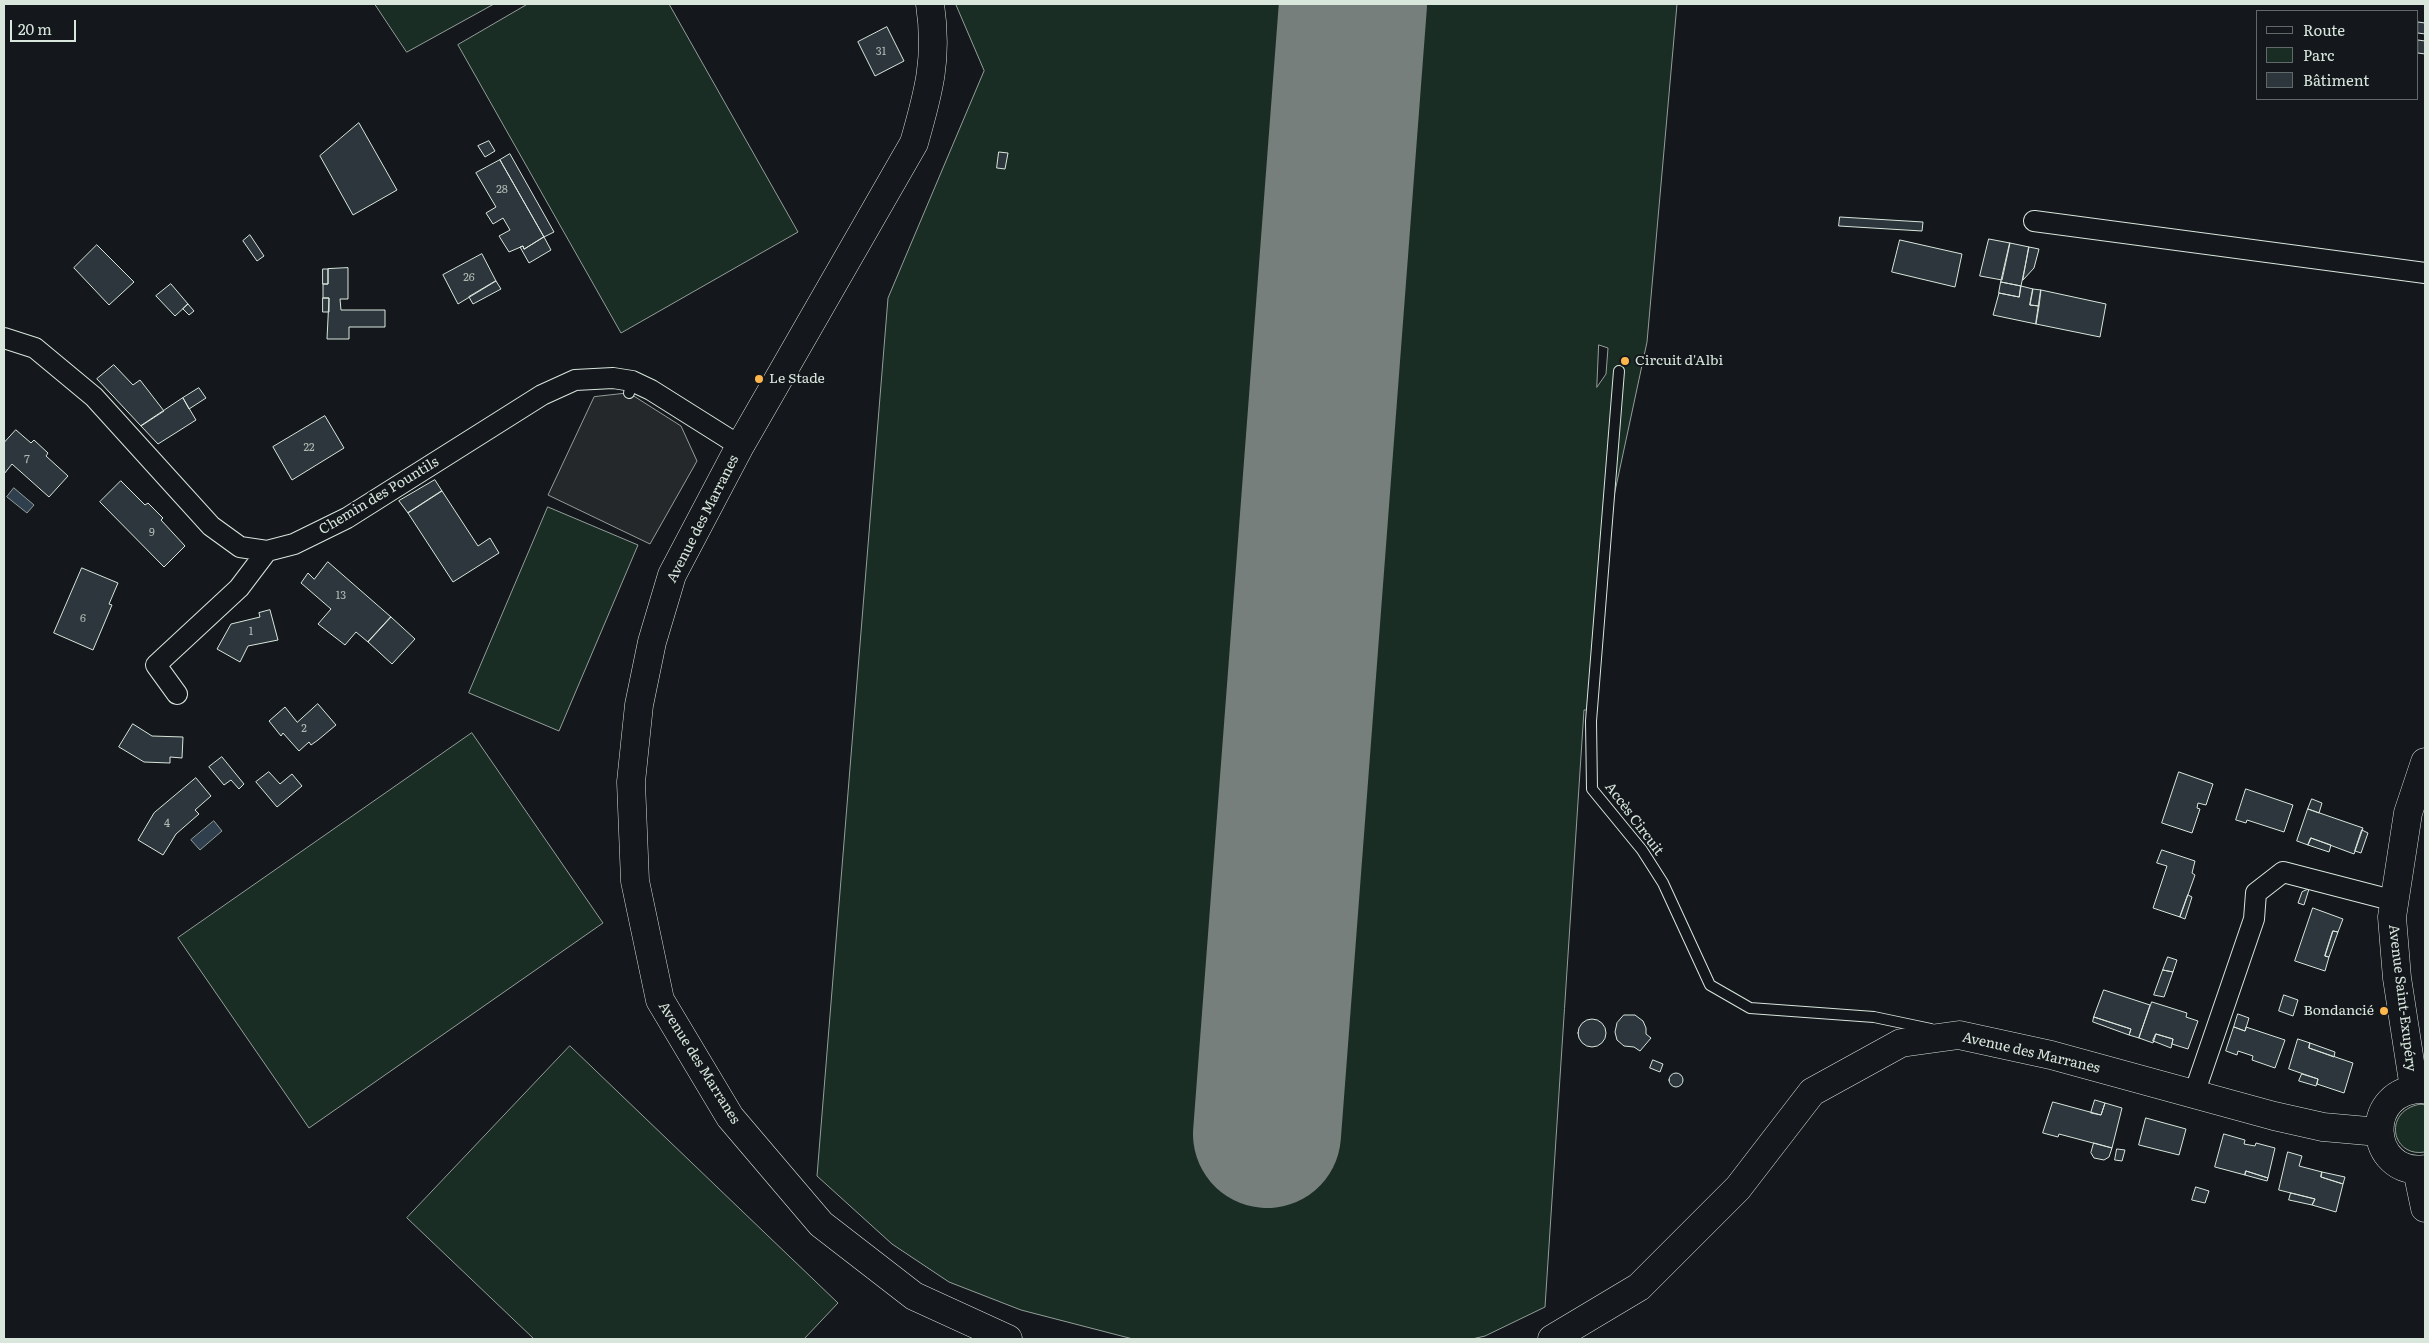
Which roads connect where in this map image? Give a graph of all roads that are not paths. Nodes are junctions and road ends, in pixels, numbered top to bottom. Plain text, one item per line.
1 (930, 4) edge
2 (2034, 221) dead end
3 (2425, 273) edge
4 (4, 338) edge
5 (1620, 372) dead end
6 (740, 446) junction
7 (267, 551) junction
8 (177, 694) dead end
9 (2425, 762) edge
10 (2394, 901) junction
11 (1959, 1035) junction
12 (2420, 1088) edge
13 (2194, 1094) junction
14 (2379, 1132) junction
15 (2421, 1170) edge
16 (2425, 1208) edge
17 (1008, 1339) edge
18 (1552, 1339) edge

1 - 6 street, Avenue des Marranes
2 - 3 street
4 - 7 street, Chemin des Pountils
5 - 11 lane, Accès Circuit
6 - 7 street, Chemin des Pountils
6 - 17 street, Avenue des Marranes
7 - 8 street
9 - 10 street, Avenue Saint-Exupéry
10 - 12 street, Avenue Saint-Exupéry
10 - 13 street
11 - 13 street, Avenue des Marranes
11 - 18 street, Avenue des Marranes
12 - 14 street
13 - 14 street, Avenue des Marranes
14 - 15 street
15 - 16 street

